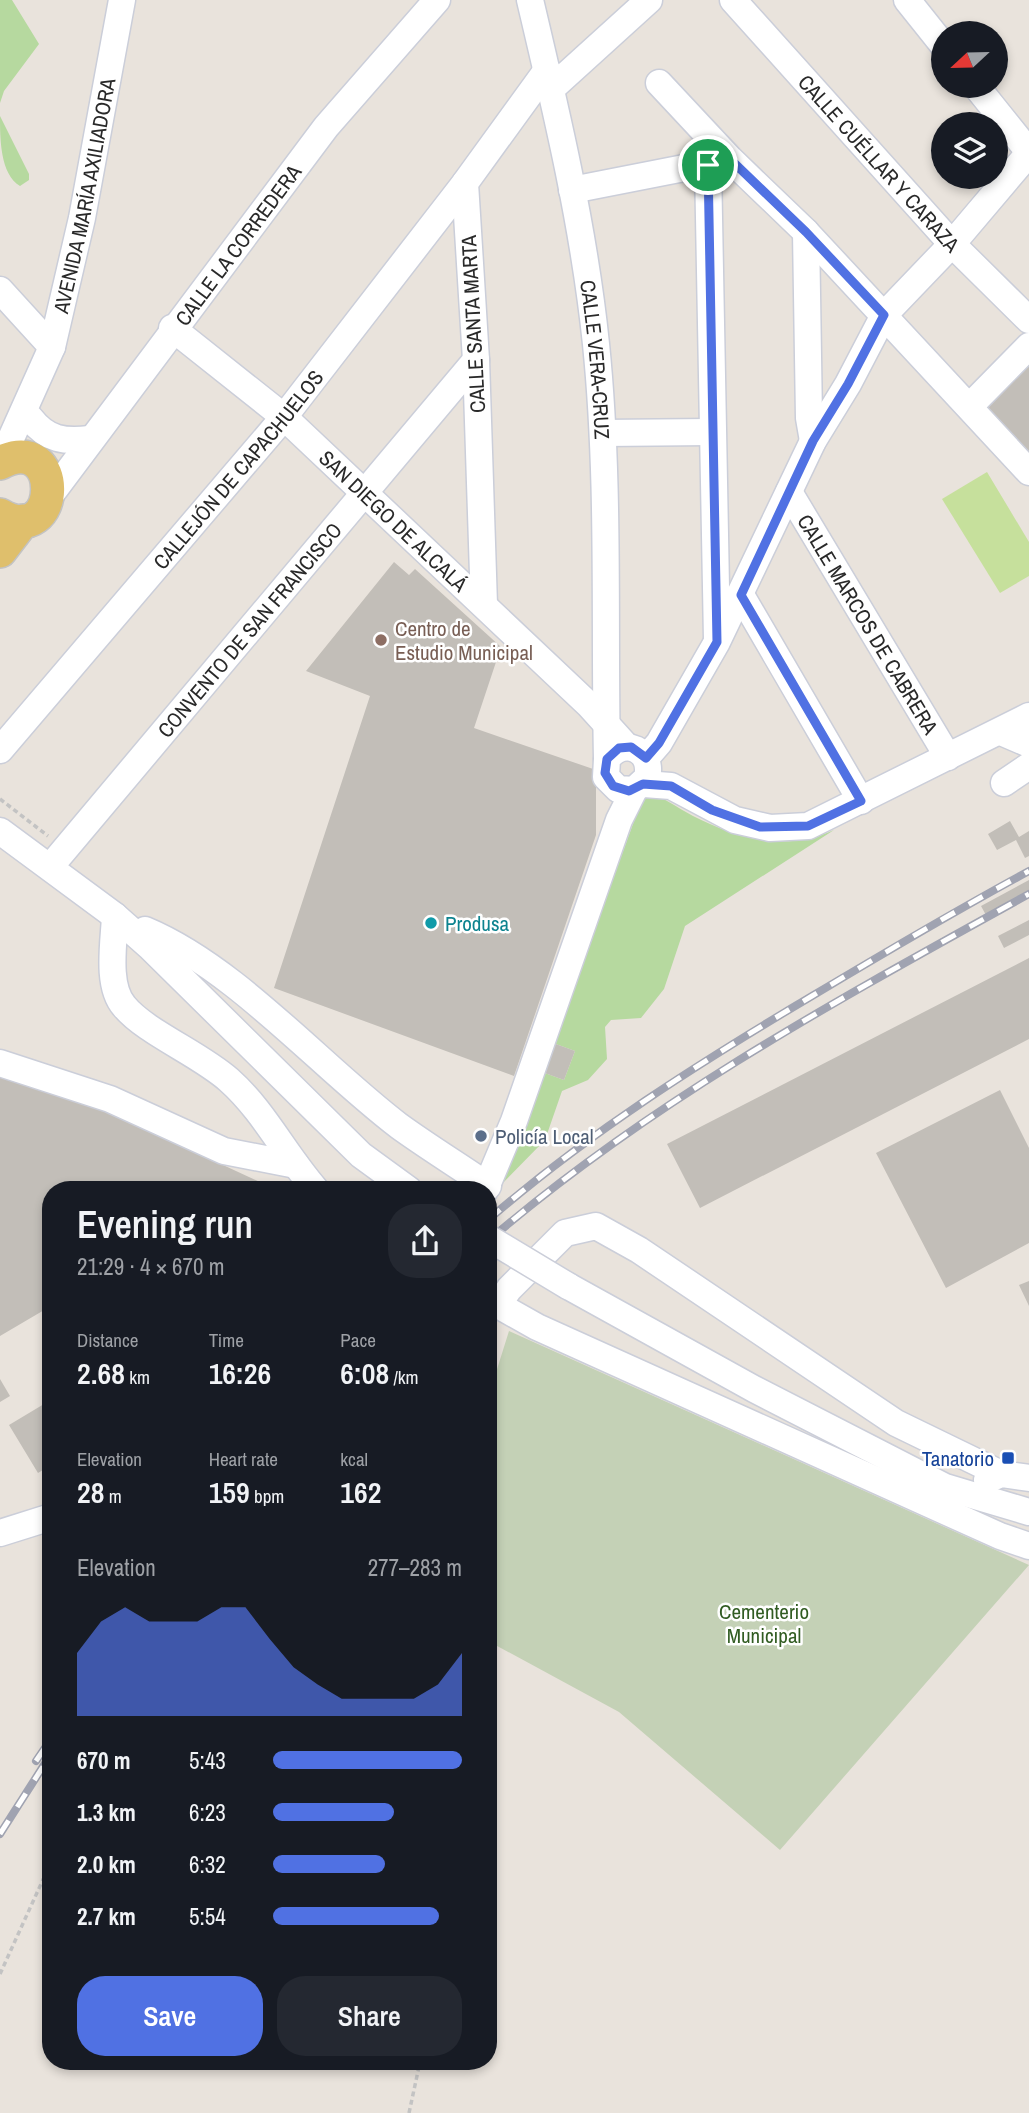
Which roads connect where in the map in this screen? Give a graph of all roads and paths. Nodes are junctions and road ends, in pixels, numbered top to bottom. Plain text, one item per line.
1 (122, 0) edge
2 (437, 0) edge
3 (530, 0) edge
4 (649, 0) edge
5 (733, 0) edge
6 (907, 0) edge
7 (931, 30) edge
8 (549, 79) junction
9 (659, 83) dead end
10 (985, 98) edge
11 (1029, 153) edge
12 (719, 162) junction
13 (466, 183) junction
14 (572, 190) junction
15 (806, 232) junction
16 (953, 244) junction
17 (4, 293) edge
18 (60, 307) junction
19 (884, 315) junction
20 (1029, 320) edge
21 (172, 328) junction
22 (1029, 346) edge
23 (52, 347) junction
24 (476, 360) junction
25 (35, 388) junction
26 (970, 406) junction
27 (284, 417) junction
28 (31, 419) junction
29 (711, 432) junction
30 (603, 433) junction
31 (90, 439) junction
32 (813, 441) junction
33 (0, 463) edge
34 (37, 464) junction
35 (1029, 472) edge
36 (789, 492) junction
37 (363, 493) junction
38 (49, 497) junction
39 (12, 518) edge
40 (0, 551) edge
41 (741, 595) junction
42 (484, 605) junction
43 (717, 642) junction
44 (1029, 716) edge
45 (1029, 722) edge
46 (606, 725) junction
47 (1001, 732) junction
48 (1029, 741) edge
49 (0, 750) edge
50 (948, 757) junction
51 (1029, 766) edge
52 (630, 769) junction
53 (1004, 783) dead end
54 (0, 799) edge
55 (861, 801) junction
56 (0, 831) edge
57 (58, 859) junction
58 (115, 916) junction
59 (0, 1063) edge
60 (306, 1180) edge
61 (397, 1181) edge
62 (476, 1181) edge
63 (489, 1181) edge
64 (497, 1243) edge
65 (499, 1305) junction
66 (497, 1314) edge
67 (1001, 1474) junction
68 (1029, 1478) edge
69 (957, 1491) junction
70 (1029, 1512) edge
71 (42, 1520) edge
72 (0, 1533) edge
73 (1000, 1536) junction
74 (1029, 1546) edge
75 (42, 1882) edge
76 (0, 1974) edge
77 (417, 2070) edge
78 (409, 2113) edge

1 - 18 street, AVENIDA MARÍA AXILIADORA
2 - 21 street, CALLE LA CORREDERA
3 - 8 street, CALLE VERA-CRUZ
4 - 8 street
5 - 16 street, CALLE CUÉLLAR Y CARAZA
6 - 7 street
8 - 13 street
8 - 14 street, CALLE VERA-CRUZ
9 - 12 street
10 - 11 street
11 - 16 street
12 - 14 street
12 - 15 street
12 - 29 street
13 - 24 street, CALLE SANTA MARTA
13 - 27 street, CALLEJÓN DE CAPACHUELOS
14 - 30 street, CALLE VERA-CRUZ
15 - 19 street
15 - 32 street
16 - 19 street
16 - 20 street, CALLE CUÉLLAR Y CARAZA
17 - 18 street
17 - 23 street
18 - 23 street, AVENIDA MARÍA AXILIADORA
19 - 26 street
19 - 32 street
21 - 27 street, SAN DIEGO DE ALCALÁ
21 - 31 street, CALLE LA CORREDERA
22 - 26 street
23 - 25 street, AVENIDA MARÍA AXILIADORA
24 - 37 street, CONVENTO DE SAN FRANCISCO
24 - 42 street, CALLE SANTA MARTA
25 - 28 street
25 - 33 street
26 - 35 street
27 - 37 street, SAN DIEGO DE ALCALÁ
27 - 49 street, CALLEJÓN DE CAPACHUELOS
28 - 31 street
28 - 34 street
29 - 30 street
29 - 43 street
30 - 46 street, CALLE VERA-CRUZ
31 - 34 street
31 - 38 street, CALLE LA CORREDERA
32 - 36 street
33 - 34 main road
34 - 38 main road
36 - 41 street
36 - 50 street, CALLE MARCOS DE CABRERA
37 - 42 street, SAN DIEGO DE ALCALÁ
37 - 57 street, CONVENTO DE SAN FRANCISCO
38 - 39 main road
39 - 40 main road
41 - 43 street
41 - 55 street
42 - 46 street, SAN DIEGO DE ALCALÁ
43 - 52 street
44 - 47 street, SAN DIEGO DE ALCALÁ
45 - 48 street
46 - 52 street, SAN DIEGO DE ALCALÁ
47 - 48 street
47 - 50 street, SAN DIEGO DE ALCALÁ
50 - 55 street, SAN DIEGO DE ALCALÁ
51 - 53 street
52 - 55 street, SAN DIEGO DE ALCALÁ
52 - 63 street
54 - 57 path
56 - 57 street
57 - 58 street
58 - 60 street
58 - 61 street
58 - 62 street
59 - 60 street
64 - 69 street, bridge
65 - 66 path
65 - 67 street
65 - 73 street
67 - 68 street
67 - 69 street
69 - 70 street
69 - 73 street
71 - 72 street
73 - 74 street
75 - 76 path
77 - 78 path

